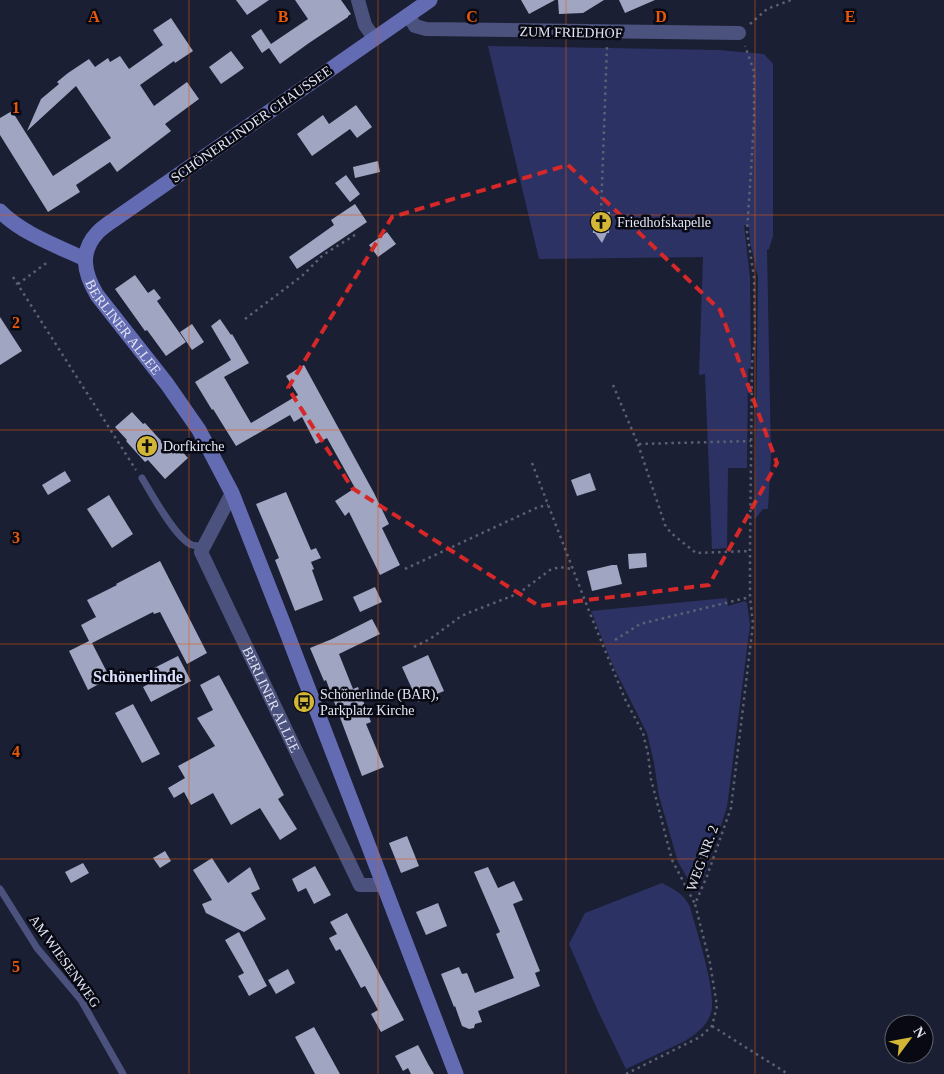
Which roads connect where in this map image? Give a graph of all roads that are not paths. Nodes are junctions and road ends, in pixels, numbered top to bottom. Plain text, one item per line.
1 (358, 0) edge
2 (430, 0) edge
3 (408, 15) junction
4 (740, 33) road end
5 (374, 38) junction
6 (0, 211) edge
7 (85, 259) junction
8 (142, 478) road end
9 (232, 493) junction
10 (204, 546) junction
11 (384, 885) junction
12 (0, 889) edge
13 (123, 1074) edge
14 (456, 1074) edge

1 - 5 street
2 - 3 main road, SCHÖNERLINDER CHAUSSEE
3 - 4 street, ZUM FRIEDHOF
3 - 5 main road, SCHÖNERLINDER CHAUSSEE
5 - 7 main road, SCHÖNERLINDER CHAUSSEE
6 - 7 main road
7 - 9 main road, BERLINER ALLEE
8 - 10 lane
9 - 10 street
9 - 11 main road, BERLINER ALLEE
10 - 11 street, BERLINER ALLEE
11 - 14 main road, BERLINER ALLEE
12 - 13 lane, AM WIESENWEG

